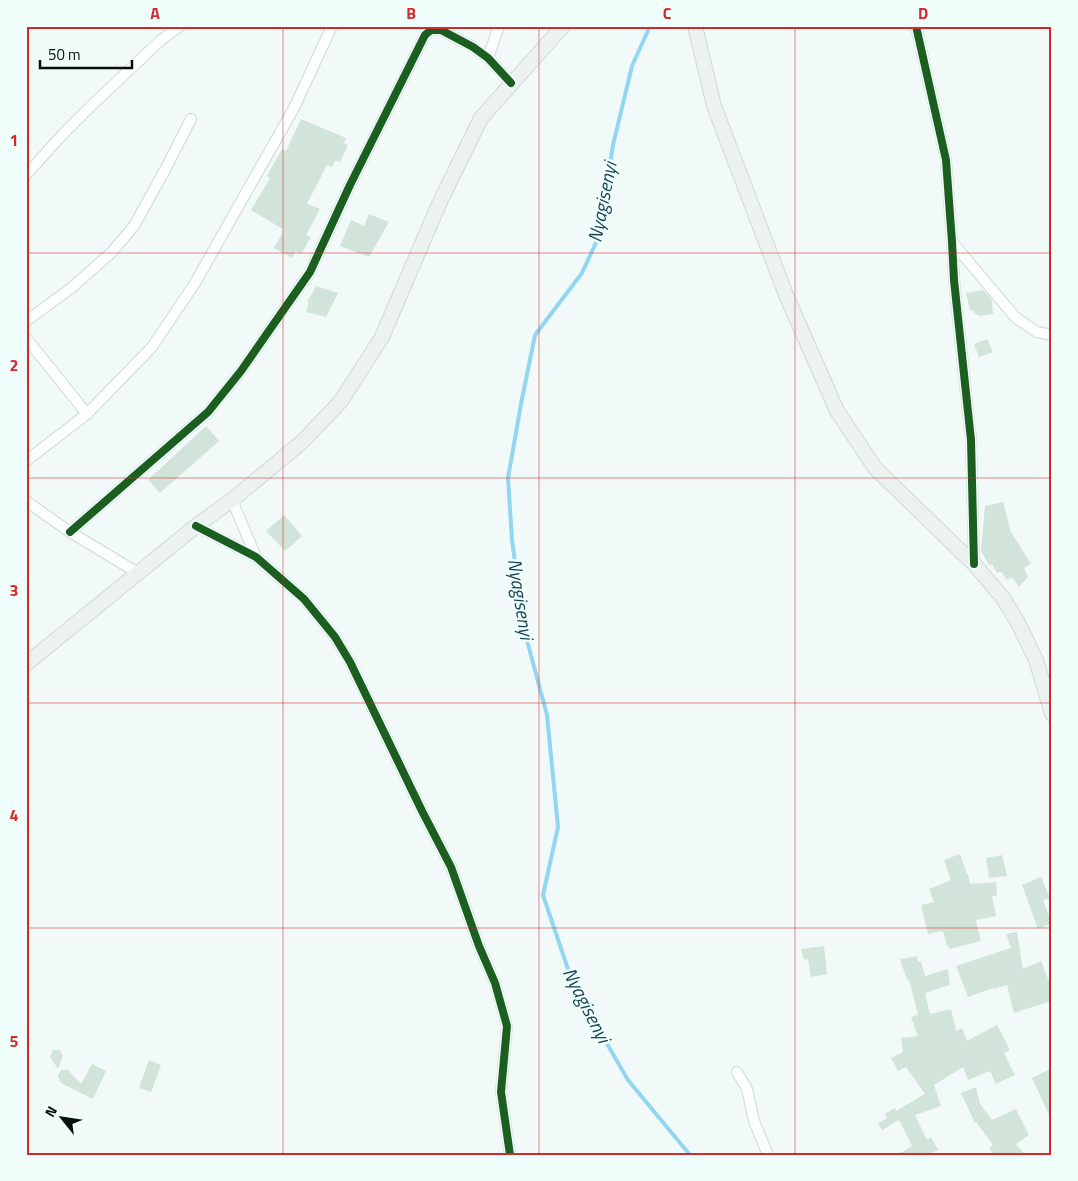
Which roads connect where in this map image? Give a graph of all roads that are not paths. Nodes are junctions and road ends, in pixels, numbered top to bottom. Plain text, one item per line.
1 (180, 26) edge
2 (332, 26) edge
3 (499, 26) edge
4 (563, 26) edge
5 (695, 26) edge
6 (916, 26) edge
7 (441, 28) edge
8 (488, 58) junction
9 (511, 83) junction
10 (191, 119) dead end
11 (26, 175) edge
12 (952, 242) junction
13 (26, 321) edge
14 (1052, 336) edge
15 (26, 338) edge
16 (87, 414) junction
17 (26, 461) edge
18 (232, 500) junction
19 (26, 501) edge
20 (196, 526) junction
21 (70, 532) junction
22 (256, 557) junction
23 (974, 564) junction
24 (138, 573) junction
25 (26, 664) edge
26 (1052, 714) edge
27 (737, 1072) dead end
28 (510, 1155) edge
29 (768, 1155) edge

1 - 11 street
2 - 16 street
3 - 8 street
4 - 9 main road
5 - 23 main road
6 - 12 street
7 - 8 street
7 - 21 street
8 - 9 street
9 - 18 main road
10 - 13 street
12 - 14 street
12 - 23 street
15 - 16 street
16 - 17 street
18 - 20 main road
18 - 22 street
19 - 21 street
20 - 22 street
20 - 24 main road
21 - 24 street
22 - 28 street
23 - 26 main road
24 - 25 main road
27 - 29 street

